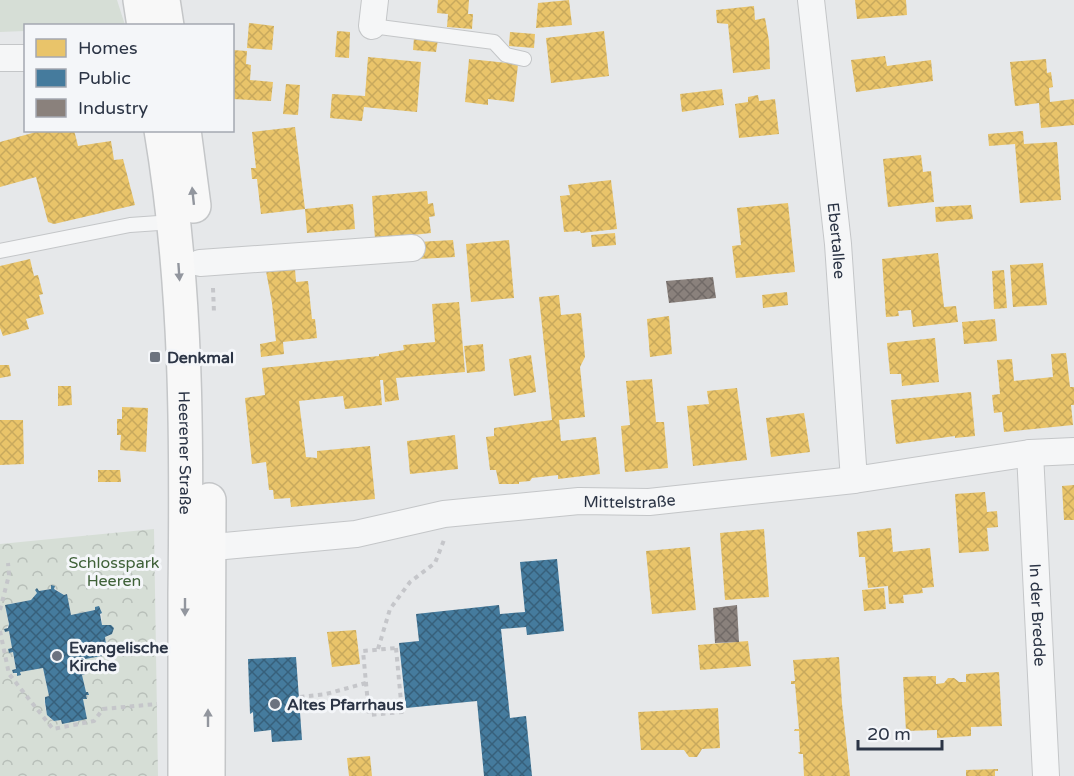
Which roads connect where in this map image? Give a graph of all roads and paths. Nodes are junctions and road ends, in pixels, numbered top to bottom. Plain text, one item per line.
1 (140, 0) edge
2 (163, 0) edge
3 (375, 0) edge
4 (811, 0) edge
5 (144, 24) edge
6 (167, 24) edge
7 (372, 26) joint
8 (0, 58) edge
9 (24, 58) edge
10 (524, 59) dead end
11 (161, 132) edge
12 (184, 132) edge
13 (173, 222) junction
14 (412, 248) dead end
15 (0, 251) edge
16 (200, 263) junction
17 (1074, 451) edge
18 (1029, 453) junction
19 (854, 480) junction
20 (444, 514) junction
21 (197, 548) junction
22 (8, 563) dead end
23 (0, 610) edge
24 (0, 631) edge
25 (378, 649) junction
26 (366, 683) junction
27 (300, 697) dead end
28 (184, 701) junction
29 (185, 776) edge
30 (208, 776) edge
31 (1046, 776) edge

1 - 5 main road
2 - 6 main road
3 - 7 street
4 - 19 street, Ebertallee
7 - 10 lane
8 - 9 street
11 - 13 main road, Heerener Straße
16 -> 12 main road, Heerener Straße
13 - 15 lane
13 -> 21 main road, Heerener Straße
14 - 16 street
16 - 21 main road, Heerener Straße
17 - 18 street, Mittelstraße
18 - 19 street, Mittelstraße
18 - 31 street, In der Bredde
19 - 20 street, Mittelstraße
20 - 21 street, Mittelstraße
20 - 25 path
21 -> 28 main road, Heerener Straße
30 -> 21 main road, Heerener Straße
22 - 23 path
24 - 28 path
25 - 26 path
25 - 26 path
26 - 27 path
28 - 29 main road, Heerener Straße

